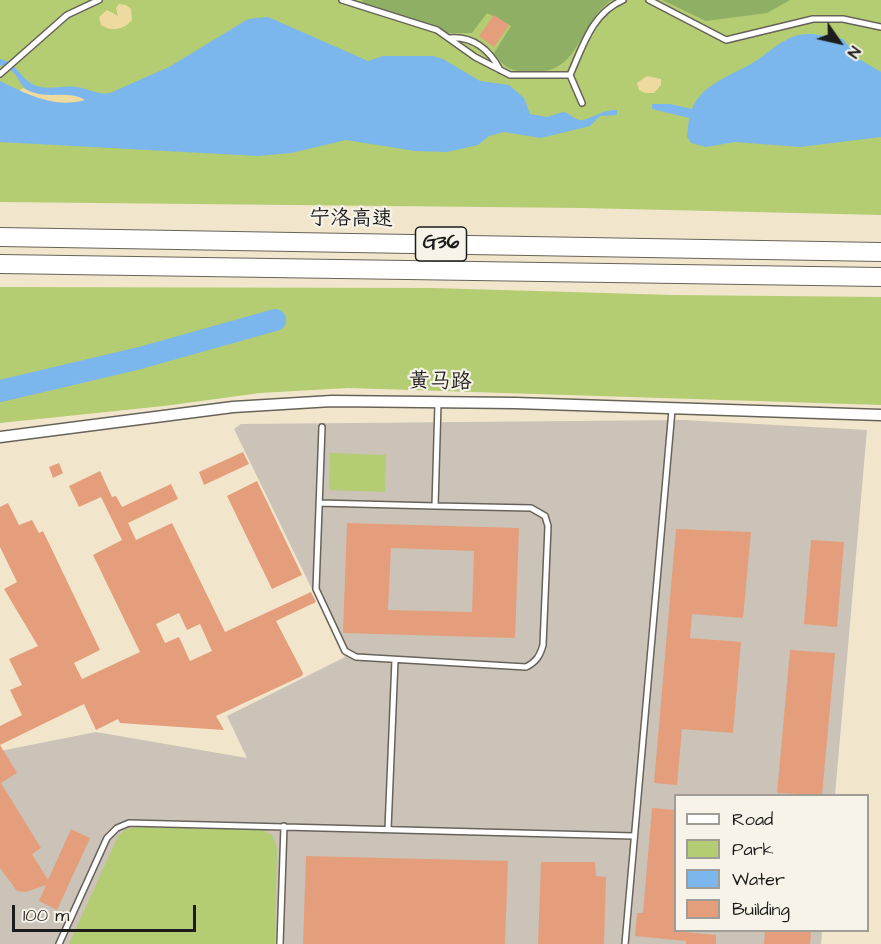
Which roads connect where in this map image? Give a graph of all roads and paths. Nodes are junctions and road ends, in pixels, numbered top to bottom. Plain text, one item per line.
1 (99, 0) edge
2 (342, 0) edge
3 (623, 0) edge
4 (650, 0) edge
5 (881, 27) edge
6 (450, 38) junction
7 (501, 71) junction
8 (0, 74) edge
9 (570, 75) junction
10 (582, 103) dead end
11 (0, 237) edge
12 (881, 252) edge
13 (0, 264) edge
14 (881, 277) edge
15 (438, 403) junction
16 (672, 410) junction
17 (881, 415) edge
18 (322, 427) dead end
19 (0, 437) edge
20 (319, 503) junction
21 (435, 506) junction
22 (394, 660) junction
23 (284, 826) junction
24 (388, 829) junction
25 (634, 836) junction
26 (59, 944) edge
27 (280, 944) edge
28 (625, 944) edge

1 - 8 lane
2 - 6 lane
3 - 9 lane
4 - 5 lane
6 - 7 lane
6 - 7 lane
7 - 9 lane
9 - 10 lane
11 - 12 highway, 宁洛高速 / G36
13 - 14 highway, G36
15 - 16 street, 黄马路
15 - 19 street, 黄马路
15 - 21 lane
16 - 17 street, 黄马路
16 - 25 lane
18 - 20 lane
20 - 21 lane
20 - 22 lane
21 - 22 lane
22 - 24 lane
23 - 24 lane
23 - 26 lane
23 - 27 lane
24 - 25 lane
25 - 28 lane

